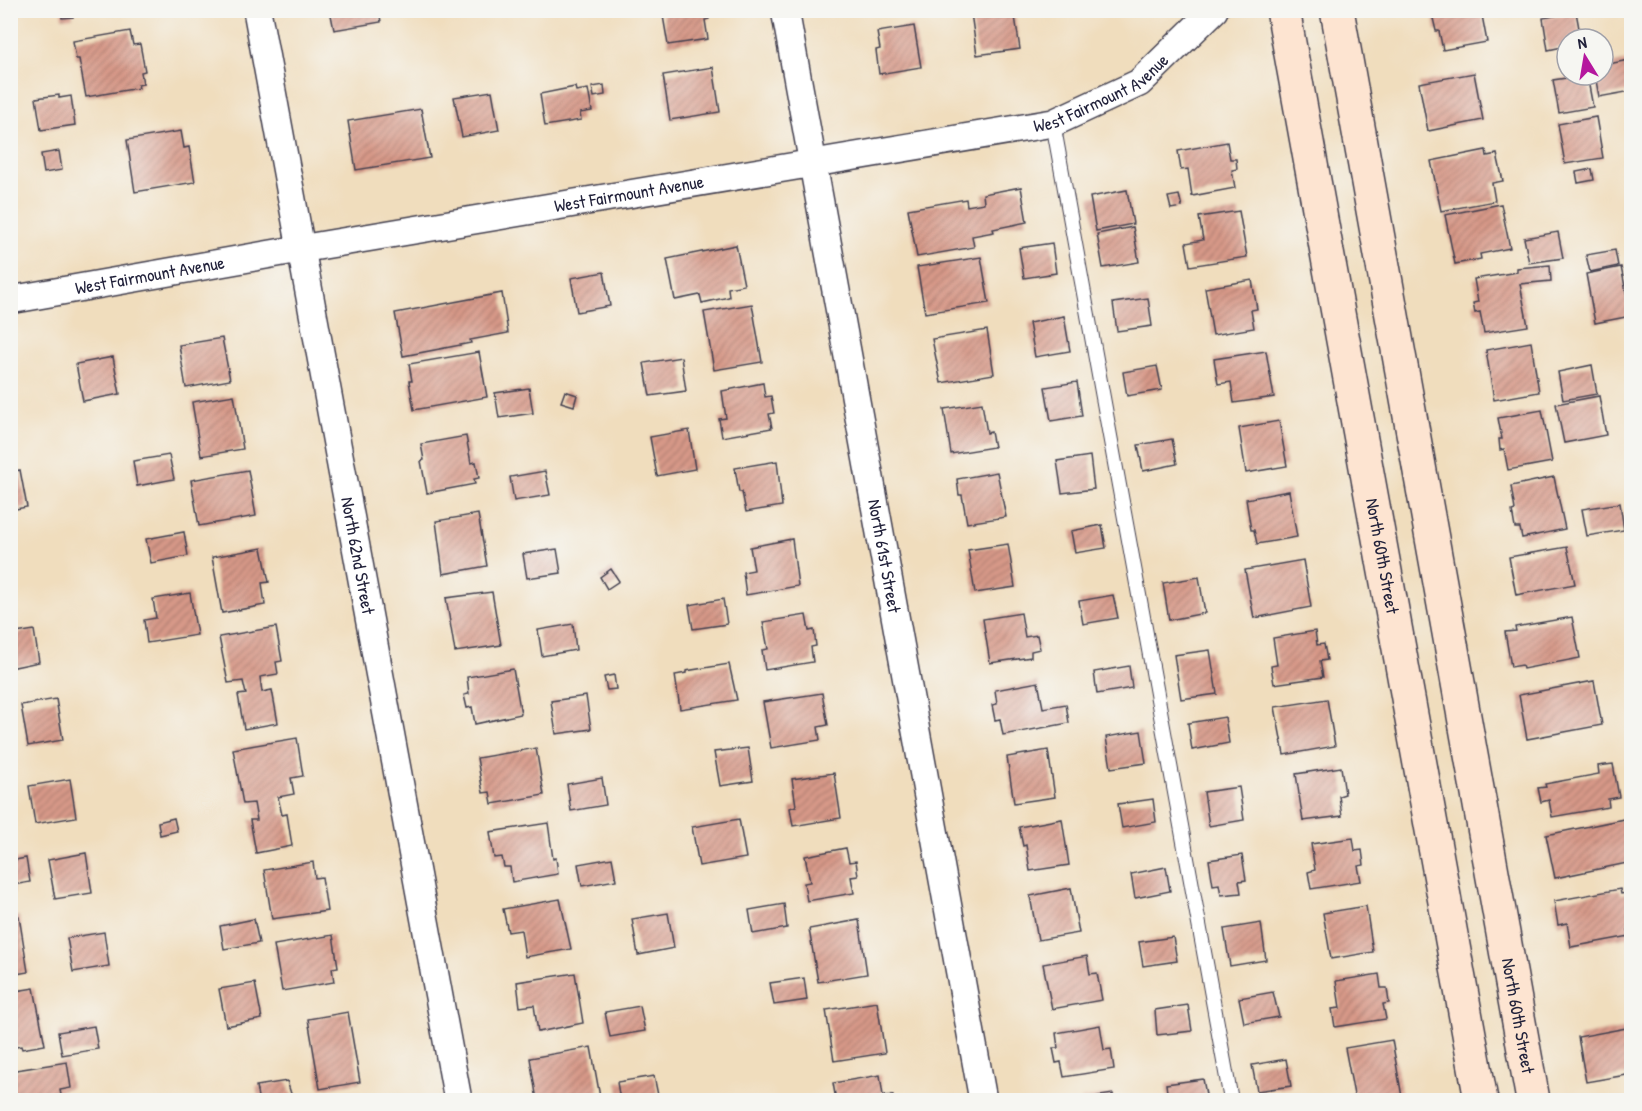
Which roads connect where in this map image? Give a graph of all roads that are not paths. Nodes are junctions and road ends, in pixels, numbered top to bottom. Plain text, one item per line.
1 (257, 10) edge
2 (785, 10) edge
3 (1214, 10) edge
4 (1283, 10) edge
5 (1337, 10) edge
6 (1053, 123) junction
7 (813, 164) junction
8 (300, 249) junction
9 (10, 300) edge
10 (458, 1101) edge
11 (983, 1101) edge
12 (1231, 1101) edge
13 (1481, 1101) edge
14 (1533, 1101) edge

1 - 8 street, North 62nd Street
2 - 7 street, North 61st Street
3 - 6 street, West Fairmount Avenue
4 - 13 main road, North 60th Street
5 - 14 main road, North 60th Street
6 - 7 street, West Fairmount Avenue
6 - 12 lane
7 - 8 street, West Fairmount Avenue
7 - 11 street, North 61st Street
8 - 9 street, West Fairmount Avenue
8 - 10 street, North 62nd Street

